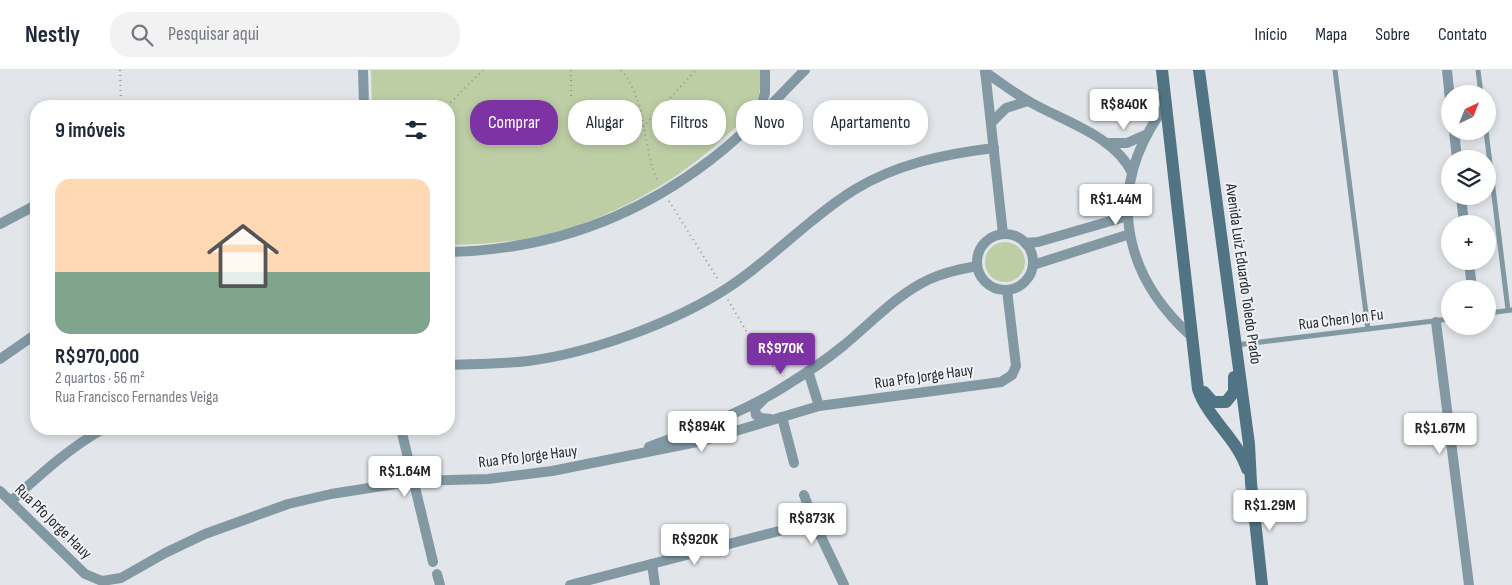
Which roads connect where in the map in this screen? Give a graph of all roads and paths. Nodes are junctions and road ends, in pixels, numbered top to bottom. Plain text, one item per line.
1 (120, 70) edge
2 (363, 70) edge
3 (482, 70) edge
4 (571, 70) edge
5 (621, 70) edge
6 (696, 70) edge
7 (765, 70) edge
8 (805, 70) edge
9 (1162, 70) edge
10 (1199, 70) edge
11 (1335, 70) edge
12 (1446, 70) edge
13 (1478, 70) edge
14 (985, 71) edge
15 (1448, 85) edge
16 (1480, 85) edge
17 (572, 98) dead end
18 (121, 100) edge
19 (364, 100) edge
20 (453, 100) edge
21 (763, 100) edge
22 (775, 100) edge
23 (1028, 101) junction
24 (1166, 104) junction
25 (991, 124) junction
26 (643, 127) junction
27 (1145, 135) junction
28 (736, 137) edge
29 (1487, 140) edge
30 (1106, 142) junction
31 (994, 148) junction
32 (1132, 173) junction
33 (664, 193) junction
34 (30, 208) edge
35 (1128, 216) junction
36 (0, 224) edge
37 (1082, 230) junction
38 (1003, 234) junction
39 (1130, 234) junction
40 (1052, 238) junction
41 (1025, 243) junction
42 (1087, 247) junction
43 (455, 251) edge
44 (1057, 256) junction
45 (1033, 265) junction
46 (977, 266) junction
47 (1007, 290) junction
48 (1510, 310) edge
49 (1496, 311) edge
50 (1441, 321) edge
51 (1436, 322) junction
52 (1368, 329) junction
53 (1192, 336) junction
54 (30, 338) edge
55 (1236, 346) junction
56 (0, 359) edge
57 (455, 365) edge
58 (808, 371) junction
59 (1196, 374) junction
60 (765, 398) junction
61 (819, 406) junction
62 (782, 418) junction
63 (92, 435) edge
64 (402, 435) edge
65 (615, 459) junction
66 (794, 463) dead end
67 (414, 481) junction
68 (1251, 483) junction
69 (0, 491) edge
70 (804, 496) dead end
71 (11, 501) junction
72 (814, 522) junction
73 (434, 562) dead end
74 (652, 564) junction
75 (437, 574) dead end
76 (440, 585) edge
77 (570, 585) edge
78 (655, 585) edge
79 (844, 585) edge
80 (1262, 585) edge
81 (1469, 585) edge

1 - 18 path
2 - 19 street
3 - 20 path
4 - 17 path
5 - 26 path
6 - 26 path
7 - 21 street
8 - 22 street
9 - 24 main road, Avenida Luiz Eduardo Toledo Prado
10 - 55 main road, Avenida Luiz Eduardo Toledo Prado
11 - 52 lane
12 - 15 street
13 - 16 lane
14 - 23 street
14 - 25 street
23 - 25 street
23 - 30 street
24 - 27 street
24 - 53 main road, Avenida Luiz Eduardo Toledo Prado
25 - 31 street
26 - 33 path
27 - 30 street
27 - 32 street
28 - 33 street
29 - 48 lane
30 - 32 street
31 - 38 street
31 - 57 street
32 - 35 street
33 - 43 street
34 - 36 street
35 - 37 street
35 - 39 street
37 - 40 street
37 - 42 street
38 - 41 street
38 - 46 street
39 - 42 street
39 - 53 street
40 - 41 street
40 - 44 street
41 - 45 street
42 - 44 street
44 - 45 street
45 - 47 street
46 - 47 street
46 - 58 street
47 - 61 street, Rua Pfo Jorge Hauy
48 - 49 lane
50 - 51 lane, Rua Chen Jon Fu
51 - 52 lane, Rua Chen Jon Fu
51 - 81 street
52 - 55 lane, Rua Chen Jon Fu
53 - 59 main road, Avenida Luiz Eduardo Toledo Prado
54 - 56 street
55 - 59 main road
55 - 68 main road, Avenida Luiz Eduardo Toledo Prado
58 - 60 street
58 - 61 street
59 - 68 main road, Avenida Luiz Eduardo Toledo Prado
60 - 62 street
60 - 65 street
61 - 62 street, Rua Pfo Jorge Hauy
62 - 65 street, Rua Pfo Jorge Hauy
62 - 66 street
63 - 71 street
64 - 67 street
65 - 67 street, Rua Pfo Jorge Hauy
67 - 71 street, Rua Pfo Jorge Hauy
67 - 73 street
68 - 80 main road, Avenida Luiz Eduardo Toledo Prado
69 - 71 street, Rua Pfo Jorge Hauy
70 - 72 street
72 - 74 street
72 - 79 street
74 - 77 street
74 - 78 street
75 - 76 street

